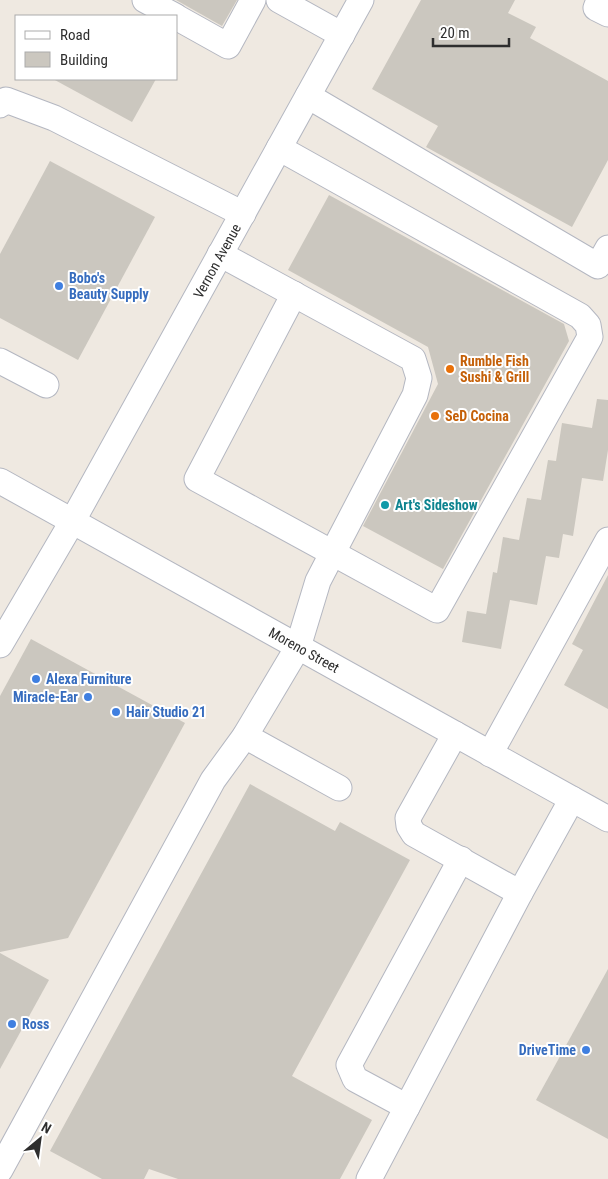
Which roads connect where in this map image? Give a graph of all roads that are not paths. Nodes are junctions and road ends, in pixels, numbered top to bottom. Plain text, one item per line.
1 (146, 0) edge
2 (253, 0) edge
3 (279, 0) edge
4 (361, 0) edge
5 (172, 15) edge
6 (178, 19) edge
7 (342, 35) junction
8 (308, 96) junction
9 (0, 105) edge
10 (279, 148) junction
11 (243, 214) junction
12 (608, 248) edge
13 (220, 254) junction
14 (294, 294) junction
15 (0, 361) edge
16 (46, 385) dead end
17 (0, 481) edge
18 (72, 522) junction
19 (608, 540) edge
20 (332, 554) junction
21 (0, 645) edge
22 (298, 647) junction
23 (455, 734) junction
24 (244, 736) junction
25 (490, 754) junction
26 (339, 788) dead end
27 (572, 799) junction
28 (608, 819) edge
29 (460, 859) junction
30 (520, 893) junction
31 (407, 1107) junction
32 (0, 1170) edge
33 (0, 1176) edge
34 (9, 1179) edge
35 (369, 1179) edge

1 - 5 street
2 - 6 street
3 - 7 street
4 - 7 street, Vernon Avenue
7 - 8 street, Vernon Avenue
8 - 10 street, Vernon Avenue
8 - 12 street
9 - 11 street
10 - 11 street, Vernon Avenue
10 - 20 street
11 - 13 street, Vernon Avenue
13 - 14 street
13 - 18 street, Vernon Avenue
14 - 20 street
14 - 20 street
15 - 16 street
17 - 18 street, Moreno Street
18 - 21 street, Vernon Avenue
18 - 22 street, Moreno Street
19 - 25 street
20 - 22 street
22 - 23 street, Moreno Street
22 - 24 street
23 - 25 street, Moreno Street
23 - 29 street
24 - 26 street
24 - 32 street
25 - 27 street, Moreno Street
27 - 28 street, Moreno Street
27 - 30 street
29 - 30 street
29 - 31 street
30 - 31 street
31 - 35 street
33 - 34 street

